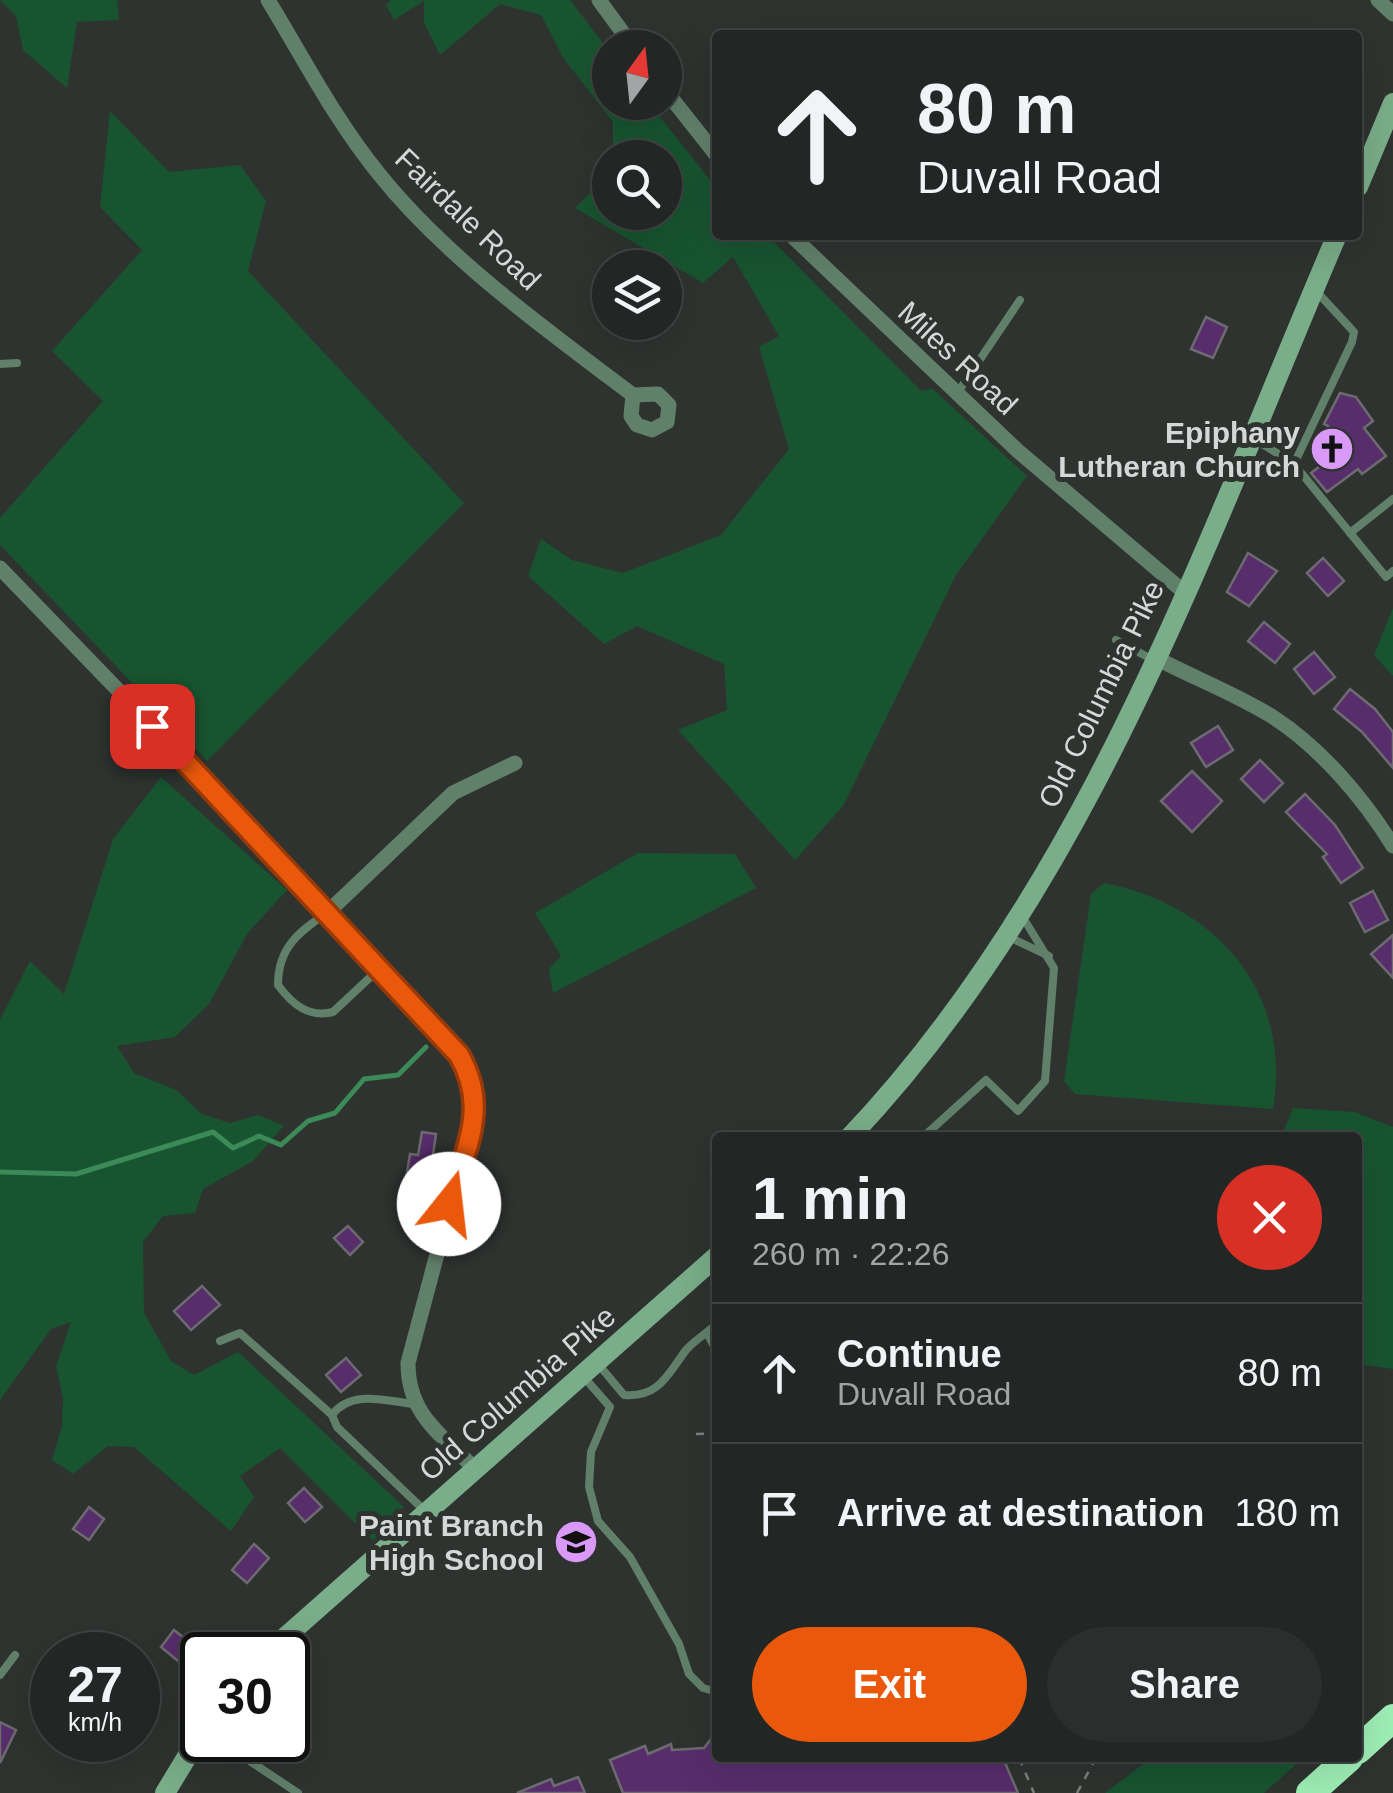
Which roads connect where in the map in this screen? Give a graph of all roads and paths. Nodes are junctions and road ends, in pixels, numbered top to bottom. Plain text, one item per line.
1 (268, 0) edge
2 (600, 0) edge
3 (1378, 0) edge
4 (1393, 14) edge
5 (621, 30) edge
6 (1393, 103) edge
7 (682, 111) edge
8 (712, 149) edge
9 (1362, 177) edge
10 (796, 240) edge
11 (1335, 240) edge
12 (1314, 288) junction
13 (1020, 300) dead end
14 (0, 364) edge
15 (17, 364) dead end
16 (957, 394) junction
17 (634, 395) dead end
18 (1251, 436) junction
19 (1294, 464) junction
20 (1393, 500) edge
21 (1350, 534) junction
22 (0, 568) edge
23 (1393, 572) edge
24 (1184, 592) junction
25 (1116, 640) dead end
26 (1155, 659) junction
27 (515, 763) dead end
28 (1393, 846) edge
29 (328, 912) junction
30 (1020, 913) junction
31 (1006, 936) junction
32 (1050, 956) junction
33 (380, 969) junction
34 (854, 1132) edge
35 (929, 1132) edge
36 (712, 1260) edge
37 (712, 1328) edge
38 (707, 1332) junction
39 (220, 1341) dead end
40 (712, 1342) edge
41 (590, 1370) junction
42 (414, 1404) junction
43 (332, 1415) junction
44 (712, 1433) edge
45 (696, 1434) dead end
46 (474, 1469) junction
47 (426, 1512) junction
48 (291, 1632) edge
49 (15, 1655) dead end
50 (0, 1675) edge
51 (712, 1690) edge
52 (1393, 1718) edge
53 (1362, 1746) edge
54 (184, 1762) edge
55 (251, 1762) edge
56 (1021, 1762) edge
57 (1094, 1762) edge
58 (1345, 1762) edge
59 (165, 1793) edge
60 (298, 1793) edge
61 (1034, 1793) edge
62 (1077, 1793) edge
63 (1310, 1793) edge

1 - 17 street, Fairdale Road
2 - 5 street
3 - 4 street
6 - 9 main road
7 - 8 street
10 - 16 street, Miles Road
11 - 12 main road, Old Columbia Pike
12 - 18 main road, Old Columbia Pike
12 - 19 lane
13 - 16 lane
14 - 15 lane
16 - 24 street, Miles Road
18 - 19 lane
18 - 24 main road, Old Columbia Pike
19 - 21 lane
20 - 21 lane
21 - 23 lane
22 - 29 street
24 - 26 main road, Old Columbia Pike
25 - 26 lane
26 - 28 street
26 - 30 main road, Old Columbia Pike
27 - 29 street
29 - 33 street
29 - 33 lane
30 - 31 main road, Old Columbia Pike
30 - 32 lane
31 - 32 lane
31 - 34 main road, Old Columbia Pike
32 - 35 lane
33 - 42 street
36 - 41 main road, Old Columbia Pike
37 - 38 lane
38 - 40 lane
38 - 41 lane
39 - 43 lane
41 - 46 main road, Old Columbia Pike
41 - 51 lane
42 - 43 lane
42 - 46 street
43 - 47 lane
44 - 45 path
46 - 47 main road, Old Columbia Pike
47 - 48 main road, Old Columbia Pike
49 - 50 lane
52 - 53 highway
54 - 59 main road
55 - 60 lane
56 - 61 path
57 - 62 path
58 - 63 highway

